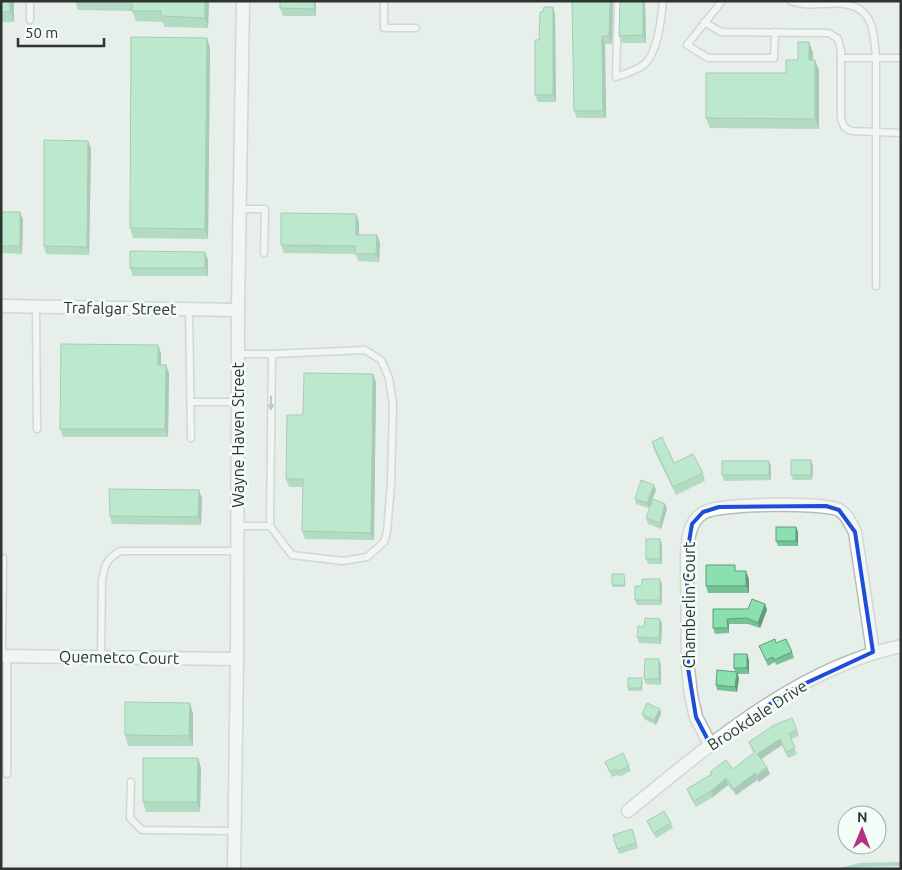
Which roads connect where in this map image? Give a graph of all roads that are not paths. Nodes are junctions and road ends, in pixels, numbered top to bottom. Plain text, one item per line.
1 (30, 1) edge
2 (243, 1) edge
3 (384, 1) edge
4 (618, 1) edge
5 (663, 1) edge
6 (722, 1) edge
7 (791, 1) edge
8 (30, 20) dead end
9 (704, 22) junction
10 (416, 28) dead end
11 (775, 32) junction
12 (841, 58) junction
13 (876, 58) junction
14 (901, 58) edge
15 (876, 133) junction
16 (901, 134) edge
17 (240, 209) junction
18 (264, 253) dead end
19 (876, 286) dead end
20 (1, 306) edge
21 (36, 306) junction
22 (189, 309) junction
23 (238, 310) junction
24 (239, 354) junction
25 (272, 354) junction
26 (191, 402) junction
27 (238, 402) junction
28 (37, 429) dead end
29 (192, 438) dead end
30 (238, 526) junction
31 (270, 526) junction
32 (238, 551) junction
33 (3, 558) dead end
34 (901, 646) edge
35 (873, 652) junction
36 (3, 656) edge
37 (102, 657) junction
38 (237, 659) junction
39 (710, 744) junction
40 (7, 774) dead end
41 (131, 782) dead end
42 (628, 811) dead end
43 (234, 830) junction
44 (234, 869) edge

1 - 8 lane
2 - 17 street, Wayne Haven Street
3 - 10 lane
4 - 5 lane
6 - 9 lane
7 - 13 lane
9 - 11 lane
9 - 11 lane
11 - 12 lane
12 - 13 lane
12 - 15 lane
13 - 14 lane
13 - 15 lane
15 - 16 lane
15 - 19 lane
17 - 18 lane
17 - 23 street, Wayne Haven Street
20 - 21 street, Trafalgar Street
21 - 22 street, Trafalgar Street
21 - 28 lane
22 - 23 street, Trafalgar Street
22 - 26 lane
23 - 24 street, Wayne Haven Street
24 - 25 lane
24 - 27 street, Wayne Haven Street
25 -> 31 lane
25 - 31 lane
26 - 27 lane
26 - 29 lane
27 - 30 street, Wayne Haven Street
30 - 31 lane
30 - 32 street, Wayne Haven Street
32 - 37 lane
32 - 38 street, Wayne Haven Street
33 - 36 lane
34 - 35 street, Brookdale Drive
35 - 39 street, Brookdale Drive
35 - 39 street, Chamberlin Court
36 - 37 street, Quemetco Court
36 - 40 lane
37 - 38 street, Quemetco Court
38 - 43 street, Wayne Haven Street
39 - 42 street, Brookdale Drive
41 - 43 lane
43 - 44 street, Wayne Haven Street

